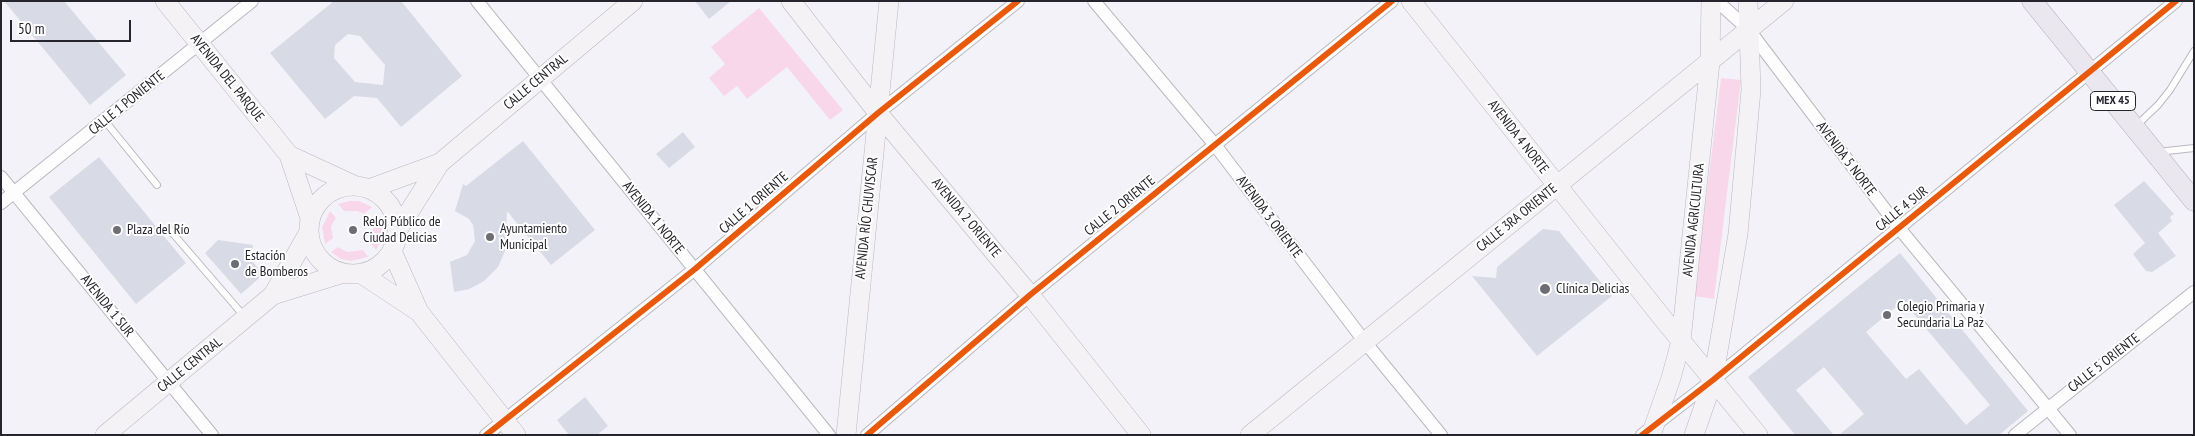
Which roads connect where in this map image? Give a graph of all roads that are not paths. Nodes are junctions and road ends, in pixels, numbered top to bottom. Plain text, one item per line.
1 (165, 1) edge
2 (252, 1) edge
3 (477, 1) edge
4 (633, 1) edge
5 (791, 1) edge
6 (889, 1) edge
7 (1018, 1) edge
8 (1094, 1) edge
9 (1392, 1) edge
10 (1411, 1) edge
11 (1710, 1) edge
12 (1717, 1) edge
13 (1748, 1) edge
14 (1784, 1) edge
15 (2032, 1) edge
16 (2176, 1) edge
17 (1749, 30) junction
18 (200, 44) junction
19 (2194, 50) edge
20 (1710, 62) junction
21 (2089, 72) junction
22 (540, 79) junction
23 (878, 113) junction
24 (105, 121) junction
25 (2134, 127) junction
26 (1214, 145) junction
27 (2194, 148) edge
28 (2155, 153) junction
29 (290, 155) junction
30 (440, 163) junction
31 (1, 177) edge
32 (157, 185) dead end
33 (1557, 186) junction
34 (363, 187) junction
35 (14, 193) junction
36 (2194, 201) edge
37 (1, 203) edge
38 (309, 225) junction
39 (1899, 228) junction
40 (169, 229) dead end
41 (397, 231) junction
42 (392, 251) junction
43 (695, 269) junction
44 (352, 273) junction
45 (2194, 292) edge
46 (273, 295) junction
47 (1030, 295) junction
48 (419, 312) junction
49 (246, 319) junction
50 (1365, 342) junction
51 (1681, 342) junction
52 (1713, 380) junction
53 (169, 382) junction
54 (2047, 408) junction
55 (504, 420) junction
56 (1649, 431) edge
57 (105, 435) edge
58 (212, 435) edge
59 (486, 435) edge
60 (516, 435) edge
61 (829, 435) edge
62 (846, 435) edge
63 (867, 435) edge
64 (1141, 435) edge
65 (1250, 435) edge
66 (1441, 435) edge
67 (1694, 435) edge
68 (1758, 435) edge
69 (2015, 435) edge
70 (2070, 435) edge

1 - 18 main road, AVENIDA DEL PARQUE
2 - 18 street, CALLE 1 PONIENTE
3 - 22 street, AVENIDA 1 NORTE
4 - 22 main road, CALLE CENTRAL
5 - 23 main road, AVENIDA 2 ORIENTE
6 - 23 main road, AVENIDA RÍO CHUVISCAR
7 - 23 street, CALLE 1 ORIENTE
8 - 26 street, AVENIDA 3 ORIENTE
9 - 26 street, CALLE 2 ORIENTE
10 - 33 main road, AVENIDA 4 NORTE
11 - 20 main road, AVENIDA AGRICULTURA
12 - 17 street, AVENIDA 5 NORTE
13 - 17 main road
14 - 17 main road, CALLE 3RA ORIENTE
15 - 21 main road, MEX 45
16 - 21 street, CALLE 4 SUR
17 - 20 main road, CALLE 3RA ORIENTE
17 - 39 street, AVENIDA 5 NORTE
17 - 52 main road
18 - 24 street, CALLE 1 PONIENTE
18 - 29 main road, AVENIDA DEL PARQUE
19 - 25 lane
20 - 33 main road, CALLE 3RA ORIENTE
20 - 51 main road, AVENIDA AGRICULTURA
21 - 25 main road, MEX 45
21 - 39 street, CALLE 4 SUR
22 - 30 main road, CALLE CENTRAL
22 - 43 street, AVENIDA 1 NORTE
23 - 43 street, CALLE 1 ORIENTE
23 - 47 main road, AVENIDA 2 ORIENTE
23 - 62 main road, AVENIDA RÍO CHUVISCAR
24 - 32 lane
24 - 35 street, CALLE 1 PONIENTE
25 - 28 main road, MEX 45
26 - 47 street, CALLE 2 ORIENTE
26 - 50 street, AVENIDA 3 ORIENTE
27 - 28 lane
28 - 36 main road, MEX 45
29 - 34 main road
29 - 38 main road
30 - 34 main road
30 - 41 main road
31 - 35 street, AVENIDA 1 SUR
33 - 50 main road, CALLE 3RA ORIENTE
33 - 51 main road, AVENIDA 4 NORTE
34 - 38 main road
34 - 41 main road
35 - 37 street, CALLE 1 PONIENTE
35 - 53 street, AVENIDA 1 SUR
38 - 44 main road
38 - 46 main road
39 - 52 street, CALLE 4 SUR
39 - 54 street, AVENIDA 5 NORTE
40 - 49 lane
41 - 42 main road
42 - 44 main road
42 - 48 main road
43 - 55 street, CALLE 1 ORIENTE
43 - 61 street, AVENIDA 1 NORTE
44 - 46 main road
44 - 48 main road
45 - 54 street, CALLE 5 ORIENTE
46 - 49 main road, CALLE CENTRAL
47 - 63 street, CALLE 2 ORIENTE
47 - 64 main road, AVENIDA 2 ORIENTE
48 - 55 main road
49 - 53 main road, CALLE CENTRAL
50 - 65 main road, CALLE 3RA ORIENTE
50 - 66 street, AVENIDA 3 ORIENTE
51 - 52 main road, AVENIDA 4 NORTE
51 - 56 main road, AVENIDA AGRICULTURA
52 - 56 street, CALLE 4 SUR
52 - 67 main road
52 - 68 main road, AVENIDA 4 NORTE
53 - 57 main road, CALLE CENTRAL
53 - 58 street, AVENIDA 1 SUR
54 - 69 street, CALLE 5 ORIENTE
54 - 70 street, AVENIDA 5 NORTE
55 - 59 street, CALLE 1 ORIENTE
55 - 60 main road

